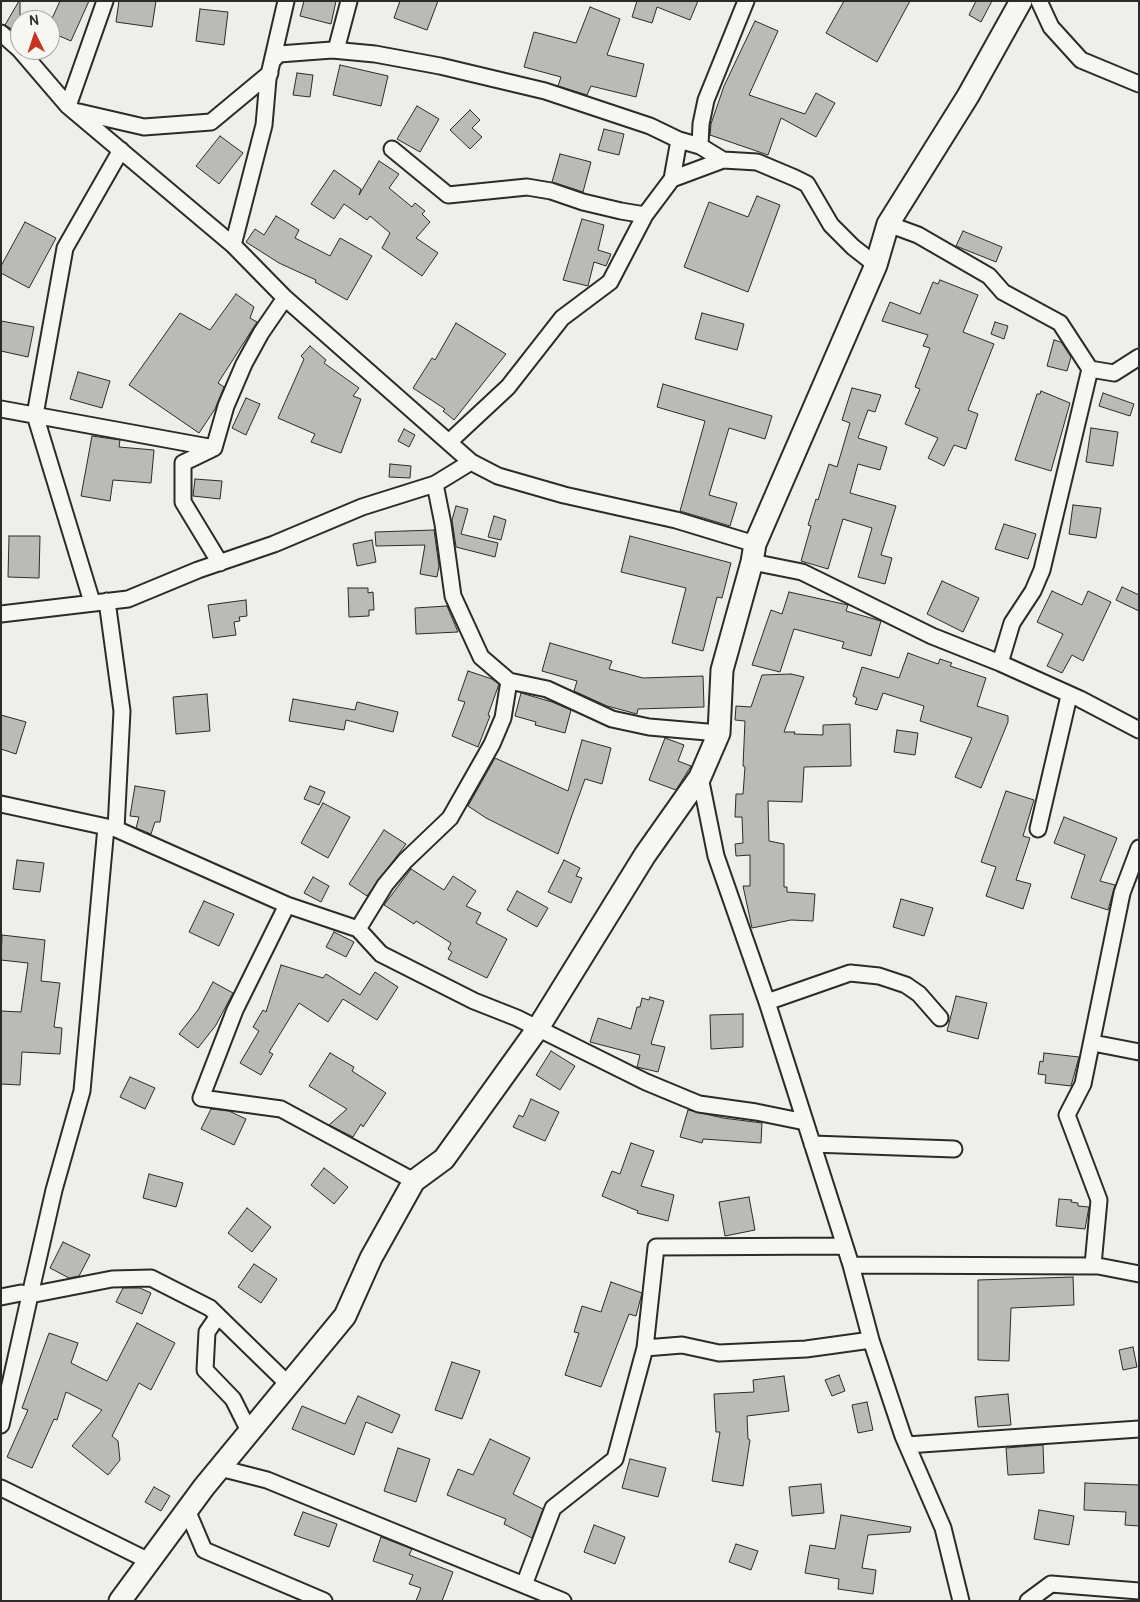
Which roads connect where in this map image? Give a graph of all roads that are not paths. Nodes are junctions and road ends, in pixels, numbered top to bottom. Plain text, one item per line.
1 (105, 1) edge
2 (286, 1) edge
3 (349, 1) edge
4 (746, 1) edge
5 (1021, 1) edge
6 (1039, 1) edge
7 (336, 50) junction
8 (29, 60) edge
9 (271, 66) junction
10 (1139, 84) edge
11 (71, 108) junction
12 (679, 140) junction
13 (700, 146) junction
14 (392, 149) dead end
15 (121, 150) junction
16 (723, 160) junction
17 (672, 179) junction
18 (645, 215) junction
19 (888, 224) junction
20 (233, 245) junction
21 (876, 265) junction
22 (285, 298) junction
23 (1139, 357) edge
24 (1090, 369) junction
25 (1, 409) edge
26 (35, 415) junction
27 (448, 442) junction
28 (214, 448) junction
29 (471, 462) junction
30 (435, 484) junction
31 (754, 553) junction
32 (220, 563) junction
33 (99, 602) junction
34 (1, 614) edge
35 (1000, 663) junction
36 (509, 681) junction
37 (1069, 696) junction
38 (1139, 730) edge
39 (719, 733) junction
40 (700, 778) junction
41 (1, 804) edge
42 (111, 828) junction
43 (1038, 829) dead end
44 (1139, 848) edge
45 (287, 906) junction
46 (358, 929) junction
47 (767, 1002) junction
48 (940, 1018) dead end
49 (538, 1028) junction
50 (1093, 1043) junction
51 (1139, 1052) edge
52 (805, 1122) junction
53 (812, 1144) junction
54 (954, 1149) dead end
55 (414, 1181) junction
56 (845, 1246) junction
57 (851, 1265) junction
58 (1098, 1266) junction
59 (1139, 1274) edge
60 (30, 1295) junction
61 (1, 1297) edge
62 (218, 1316) junction
63 (870, 1340) junction
64 (646, 1348) junction
65 (289, 1385) junction
66 (1, 1425) edge
67 (1139, 1429) edge
68 (250, 1432) junction
69 (907, 1445) junction
70 (220, 1468) junction
71 (1, 1488) edge
72 (187, 1510) junction
73 (150, 1561) junction
74 (524, 1585) junction
75 (1139, 1591) edge
76 (120, 1601) edge
77 (324, 1601) edge
78 (563, 1601) edge
79 (961, 1601) edge
80 (1028, 1601) edge

1 - 11 street
2 - 9 street
3 - 7 street
4 - 13 street
5 - 19 street
6 - 10 street
7 - 9 street
7 - 12 street
8 - 11 street
9 - 11 street
9 - 20 street
11 - 15 street
12 - 13 street
12 - 17 street
13 - 16 street
14 - 18 street
15 - 20 street
15 - 26 street
16 - 17 street
16 - 21 street
17 - 18 street
18 - 27 street
19 - 21 street
19 - 24 street
20 - 22 street
21 - 31 street
22 - 27 street
22 - 28 street
23 - 24 street
24 - 35 street
25 - 26 street
26 - 28 street
26 - 33 street
27 - 29 street
28 - 32 street
29 - 30 street
29 - 31 street
30 - 32 street
30 - 36 street
31 - 35 street
31 - 39 street
32 - 33 street
33 - 34 street
33 - 42 street
35 - 37 street
36 - 39 street
36 - 46 street
37 - 38 street
37 - 43 street
39 - 40 street
40 - 47 street
40 - 49 street
41 - 42 street
42 - 45 street
42 - 60 street
44 - 50 street
45 - 46 street
45 - 55 street
46 - 49 street
47 - 48 street
47 - 52 street
49 - 52 street
49 - 55 street
50 - 51 street
50 - 58 street
52 - 53 street
53 - 54 street
53 - 56 street
55 - 65 street
56 - 57 street
56 - 64 street
57 - 58 street
57 - 63 street
58 - 59 street
60 - 61 street
60 - 62 street
60 - 66 street
62 - 65 street
62 - 68 street
63 - 64 street
63 - 69 street
64 - 74 street
65 - 68 street
67 - 69 street
68 - 70 street
69 - 79 street
70 - 72 street
70 - 74 street
71 - 73 street
72 - 73 street
72 - 77 street
73 - 76 street
74 - 78 street
75 - 80 street

